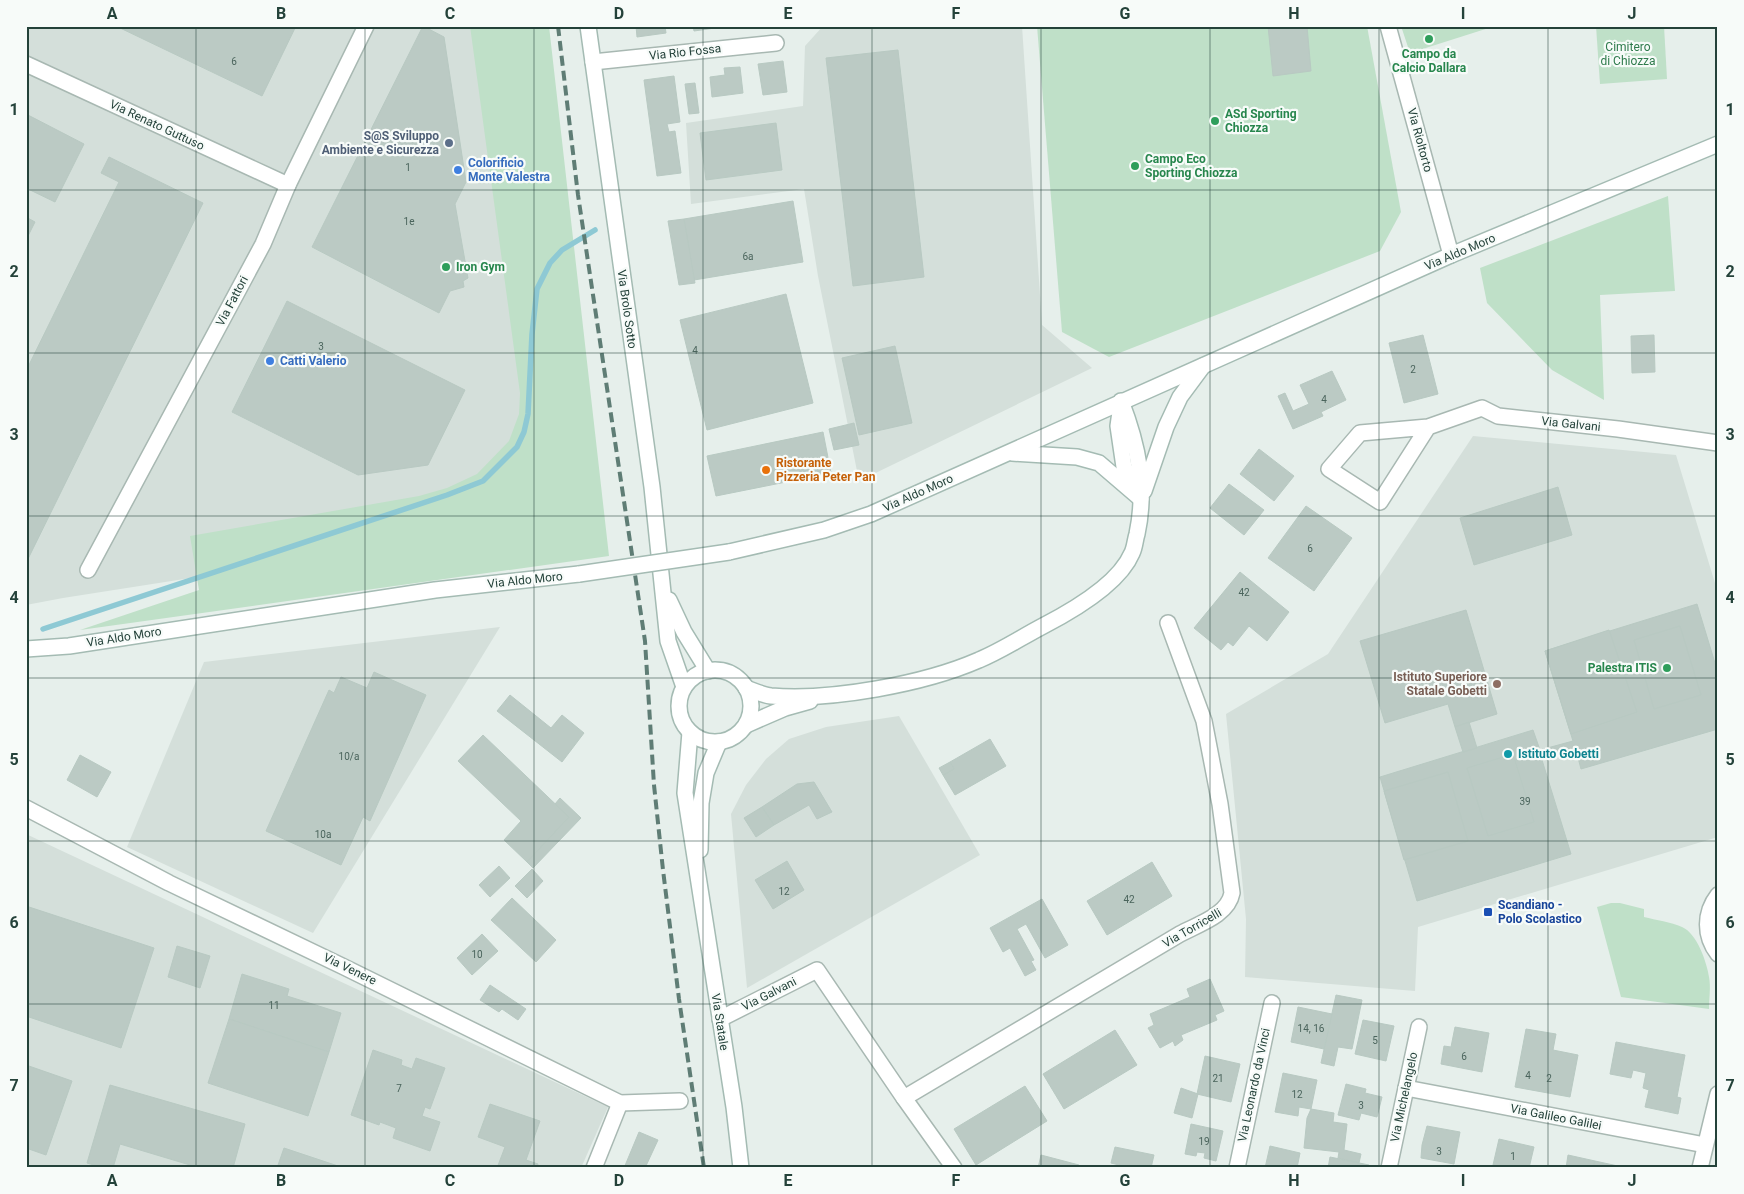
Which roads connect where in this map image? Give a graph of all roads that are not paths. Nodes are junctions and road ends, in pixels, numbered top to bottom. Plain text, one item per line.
1 (366, 26) edge
2 (588, 26) edge
3 (1388, 26) edge
4 (776, 42) dead end
5 (593, 62) junction
6 (26, 64) edge
7 (1718, 144) edge
8 (288, 185) junction
9 (1451, 255) junction
10 (1204, 364) junction
11 (1121, 401) junction
12 (1428, 427) junction
13 (1718, 443) edge
14 (1008, 452) junction
15 (1141, 499) junction
16 (88, 570) dead end
17 (664, 591) junction
18 (1168, 623) dead end
19 (26, 649) edge
20 (708, 671) junction
21 (684, 687) junction
22 (746, 688) junction
23 (831, 695) junction
24 (746, 725) junction
25 (690, 732) junction
26 (719, 742) junction
27 (26, 808) edge
28 (699, 876) junction
29 (1718, 895) edge
30 (1718, 954) edge
31 (1272, 1003) dead end
32 (720, 1019) junction
33 (1419, 1027) dead end
34 (1406, 1088) junction
35 (1718, 1094) edge
36 (904, 1098) junction
37 (680, 1102) dead end
38 (620, 1103) junction
39 (1705, 1145) junction
40 (594, 1168) edge
41 (741, 1168) edge
42 (954, 1168) edge
43 (1237, 1168) edge
44 (1389, 1168) edge
45 (1700, 1168) edge

1 - 8 street, Via Fattori
2 - 5 street, Via Brolo Sotto
3 - 9 street, Via Rioltorto
4 - 5 street, Via Rio Fossa
5 - 17 street, Via Brolo Sotto
6 - 8 street, Via Renato Guttuso
7 - 9 street, Via Aldo Moro
8 - 16 street, Via Fattori
9 - 10 street, Via Aldo Moro
10 - 11 street, Via Aldo Moro
10 - 15 street
11 - 14 street, Via Aldo Moro
11 - 15 street
12 - 12 street, Via Galvani
12 - 13 street, Via Galvani
14 - 15 street, Via Aldo Moro
14 - 19 street, Via Aldo Moro, bridge
15 - 23 street
17 - 20 street, Via Brolo Sotto
17 - 21 street, Via Brolo Sotto
18 - 36 street, Via Torricelli
20 - 21 street
20 - 22 street
21 - 25 street, Via Statale
22 - 23 street
22 - 24 street
23 - 24 street
24 - 26 street
25 - 26 street
25 - 28 street, Via Statale
26 - 28 street, Via Statale
27 - 38 street, Via Venere
28 - 32 street, Via Statale
29 - 30 street
31 - 43 street, Via Leonardo da Vinci
32 - 36 street, Via Galvani
32 - 41 street, Via Statale
33 - 34 street, Via Michelangelo
34 - 39 street, Via Galileo Galilei
34 - 44 street, Via Michelangelo
35 - 39 street
36 - 42 street
37 - 38 street, Via Venere
38 - 40 street
39 - 45 street

